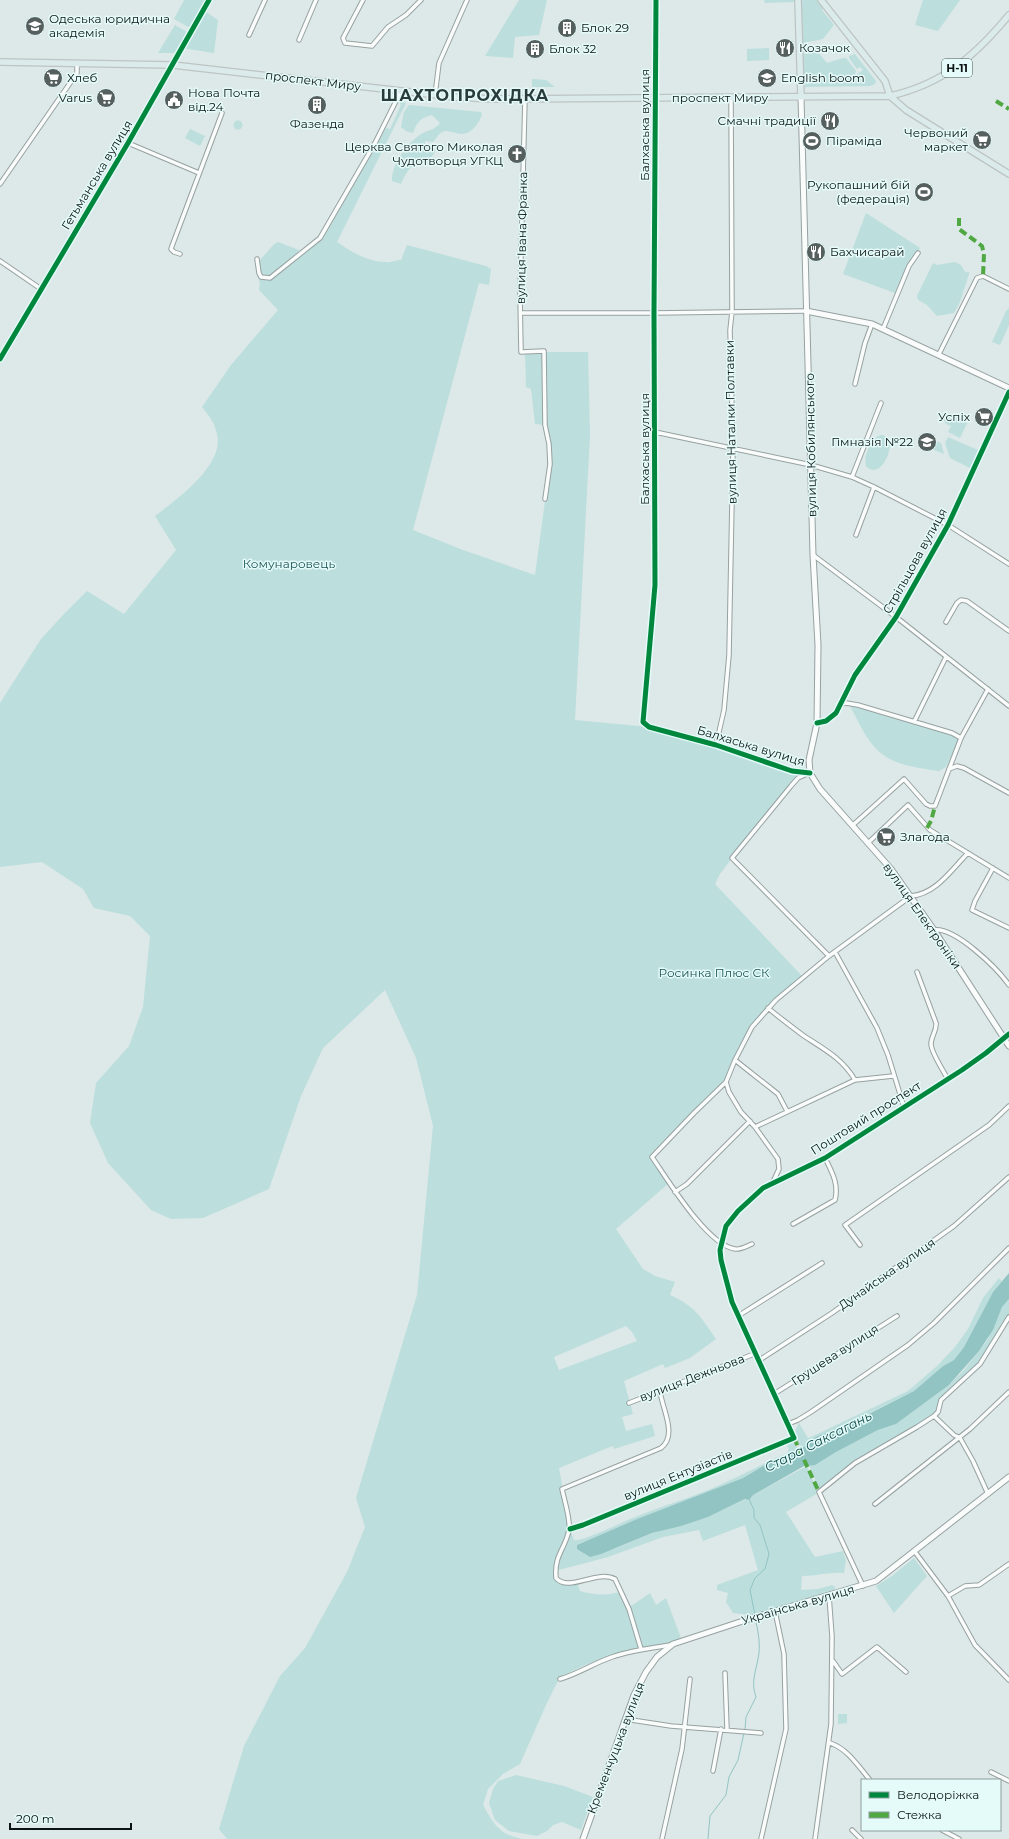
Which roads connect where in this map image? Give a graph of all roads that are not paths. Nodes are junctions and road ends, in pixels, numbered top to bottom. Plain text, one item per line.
1 (209, 0) edge
2 (266, 0) edge
3 (316, 0) edge
4 (363, 0) edge
5 (421, 0) edge
6 (466, 0) edge
7 (656, 0) edge
8 (798, 0) edge
9 (821, 0) edge
10 (1009, 15) edge
11 (249, 35) dead end
12 (299, 40) dead end
13 (0, 62) edge
14 (77, 63) junction
15 (173, 65) junction
16 (401, 91) junction
17 (435, 95) junction
18 (890, 96) junction
19 (655, 98) junction
20 (731, 98) junction
21 (801, 98) junction
22 (525, 99) junction
23 (222, 113) dead end
24 (128, 143) junction
25 (199, 173) junction
26 (1009, 174) edge
27 (0, 184) edge
28 (918, 253) dead end
29 (180, 254) dead end
30 (257, 259) dead end
31 (0, 261) edge
32 (41, 289) junction
33 (1009, 289) edge
34 (806, 311) junction
35 (732, 312) junction
36 (521, 313) junction
37 (654, 313) junction
38 (872, 324) junction
39 (883, 329) junction
40 (939, 354) junction
41 (0, 359) edge
42 (856, 384) dead end
43 (1009, 388) edge
44 (1009, 392) edge
45 (881, 403) dead end
46 (655, 432) junction
47 (733, 449) junction
48 (811, 465) junction
49 (852, 477) junction
50 (874, 487) junction
51 (544, 499) dead end
52 (948, 526) junction
53 (856, 535) dead end
54 (813, 555) junction
55 (1009, 564) edge
56 (896, 617) junction
57 (946, 622) dead end
58 (1009, 631) edge
59 (946, 657) junction
60 (988, 689) junction
61 (840, 705) junction
62 (1009, 706) edge
63 (914, 722) junction
64 (818, 723) junction
65 (961, 738) junction
66 (716, 745) junction
67 (948, 768) junction
68 (810, 773) junction
69 (1009, 793) edge
70 (853, 825) junction
71 (868, 843) junction
72 (968, 853) junction
73 (993, 868) junction
74 (1009, 878) edge
75 (911, 896) junction
76 (1009, 928) edge
77 (934, 930) junction
78 (835, 952) junction
79 (829, 956) junction
80 (917, 972) dead end
81 (1009, 985) edge
82 (768, 1008) junction
83 (1009, 1034) edge
84 (1003, 1039) junction
85 (1009, 1046) edge
86 (735, 1060) junction
87 (893, 1076) junction
88 (946, 1078) junction
89 (855, 1080) junction
90 (726, 1082) junction
91 (1009, 1106) edge
92 (904, 1107) junction
93 (787, 1111) junction
94 (750, 1121) junction
95 (755, 1126) junction
96 (825, 1158) junction
97 (1009, 1177) edge
98 (773, 1183) junction
99 (675, 1192) junction
100 (793, 1224) dead end
101 (722, 1243) junction
102 (752, 1244) dead end
103 (860, 1245) dead end
104 (1009, 1248) edge
105 (822, 1263) dead end
106 (738, 1316) junction
107 (897, 1316) dead end
108 (1009, 1317) edge
109 (754, 1354) junction
110 (758, 1361) junction
111 (660, 1391) junction
112 (1009, 1392) edge
113 (774, 1394) junction
114 (629, 1403) dead end
115 (934, 1416) junction
116 (788, 1424) junction
117 (794, 1438) joint
118 (960, 1438) junction
119 (1009, 1477) edge
120 (988, 1494) junction
121 (875, 1504) dead end
122 (570, 1529) junction
123 (915, 1552) junction
124 (1009, 1564) edge
125 (863, 1586) junction
126 (829, 1596) junction
127 (948, 1596) junction
128 (775, 1611) junction
129 (673, 1644) junction
130 (641, 1649) junction
131 (833, 1661) junction
132 (906, 1672) dead end
133 (725, 1673) dead end
134 (560, 1679) dead end
135 (690, 1680) dead end
136 (1009, 1680) edge
137 (625, 1719) junction
138 (684, 1726) junction
139 (721, 1729) junction
140 (727, 1730) junction
141 (761, 1733) dead end
142 (830, 1743) junction
143 (713, 1770) dead end
144 (991, 1772) dead end
145 (869, 1779) edge
146 (1009, 1781) edge
147 (852, 1830) dead end
148 (944, 1831) edge
149 (583, 1839) edge
150 (662, 1839) edge
151 (761, 1839) edge
152 (815, 1839) edge
153 (861, 1839) edge
154 (959, 1839) edge

1 - 15 street, Гетьманська вулиця
2 - 11 street
3 - 12 street
4 - 5 street
6 - 17 street
7 - 19 street, Балхаська вулиця
8 - 21 main road, вулиця Кобилянського
9 - 18 main road
10 - 18 main road, Н-11
13 - 14 main road, проспект Миру
14 - 15 main road, проспект Миру
14 - 27 street
15 - 16 main road, проспект Миру
15 - 24 street, Гетьманська вулиця
16 - 17 main road, проспект Миру
16 - 30 street
17 - 22 main road, проспект Миру
18 - 21 main road, проспект Миру / Н-11
18 - 26 main road
19 - 20 main road, проспект Миру
19 - 22 main road, проспект Миру
19 - 37 street, Балхаська вулиця
20 - 21 main road, проспект Миру
20 - 35 street, вулиця Наталки Полтавки
21 - 34 street, вулиця Кобилянського
22 - 36 street, вулиця Івана Франка
23 - 25 street
24 - 25 street
24 - 32 street, Гетьманська вулиця
25 - 29 street
28 - 39 street
31 - 32 street
32 - 41 street, Гетьманська вулиця
33 - 40 street
34 - 35 street
34 - 38 street
34 - 48 street, вулиця Кобилянського
35 - 37 street
35 - 47 street, вулиця Наталки Полтавки
36 - 37 street
36 - 51 street, вулиця Івана Франка
37 - 46 street, Балхаська вулиця
38 - 39 street
38 - 42 street
39 - 40 street
40 - 43 street
44 - 52 street, Стрільцова вулиця
45 - 49 street
46 - 47 street
46 - 66 street, Балхаська вулиця
47 - 48 street
47 - 66 street, вулиця Наталки Полтавки
48 - 49 street
48 - 54 street, вулиця Кобилянського
49 - 50 street
50 - 52 street
50 - 53 street
52 - 55 street
52 - 56 street, Стрільцова вулиця
54 - 56 street
54 - 64 street, вулиця Кобилянського
56 - 59 street
56 - 61 street, Стрільцова вулиця
57 - 58 street
59 - 60 street
59 - 63 street
60 - 62 street
60 - 65 street
61 - 63 street
61 - 64 street, Стрільцова вулиця
63 - 65 street
64 - 68 street, вулиця Кобилянського
65 - 67 street
66 - 68 street, Балхаська вулиця
67 - 69 street
67 - 70 street
68 - 70 street, вулиця Електроніки
68 - 79 street
70 - 71 street, вулиця Електроніки
71 - 72 street
71 - 75 street, вулиця Електроніки
72 - 73 street
72 - 75 street
73 - 74 street
73 - 76 street
75 - 77 street, вулиця Електроніки
75 - 78 street
77 - 81 street
77 - 84 street, вулиця Електроніки
78 - 79 street
78 - 87 street
79 - 82 street
80 - 88 street
82 - 86 street
82 - 89 street
83 - 84 street, Поштовий проспект
84 - 85 street, вулиця Електроніки
84 - 88 street, Поштовий проспект
86 - 90 street
86 - 93 street
87 - 89 street
87 - 92 street
88 - 92 street, Поштовий проспект
89 - 93 street
90 - 94 street
90 - 99 street
91 - 103 street
92 - 96 street, Поштовий проспект
93 - 95 street
94 - 95 street
94 - 99 street
95 - 98 street
96 - 98 street, Поштовий проспект
96 - 100 street
97 - 110 street, Дунайська вулиця
98 - 101 street, Поштовий проспект
99 - 101 street
101 - 102 street
101 - 106 street, Поштовий проспект
104 - 116 street
105 - 106 street
106 - 109 street, Поштовий проспект
107 - 113 street, Грушева вулиця
108 - 115 street
109 - 110 street, Поштовий проспект
109 - 111 street, вулиця Дежньова
110 - 113 street, Поштовий проспект
111 - 114 street, вулиця Дежньова
111 - 122 street
112 - 118 street
113 - 116 street, Поштовий проспект
115 - 118 street
115 - 125 street
116 - 117 street, Поштовий проспект
117 - 122 street, вулиця Ентузіастів
118 - 120 street
118 - 121 street
119 - 120 street, Українська вулиця
120 - 123 street, Українська вулиця
122 - 130 street
123 - 125 street, Українська вулиця
123 - 127 street
124 - 127 street
125 - 126 street, Українська вулиця
126 - 128 street, Українська вулиця
126 - 131 street
127 - 136 street
128 - 129 street, Українська вулиця
128 - 151 street
129 - 130 street, Українська вулиця
129 - 137 street, Кременчуцька вулиця
130 - 134 street, Українська вулиця
131 - 132 street
131 - 142 street
133 - 140 street
135 - 138 street
137 - 138 street
137 - 149 street, Кременчуцька вулиця
138 - 139 street
138 - 150 street
139 - 140 street
139 - 143 street
140 - 141 street
142 - 145 street
142 - 152 street
144 - 146 street
147 - 153 street
148 - 154 street

